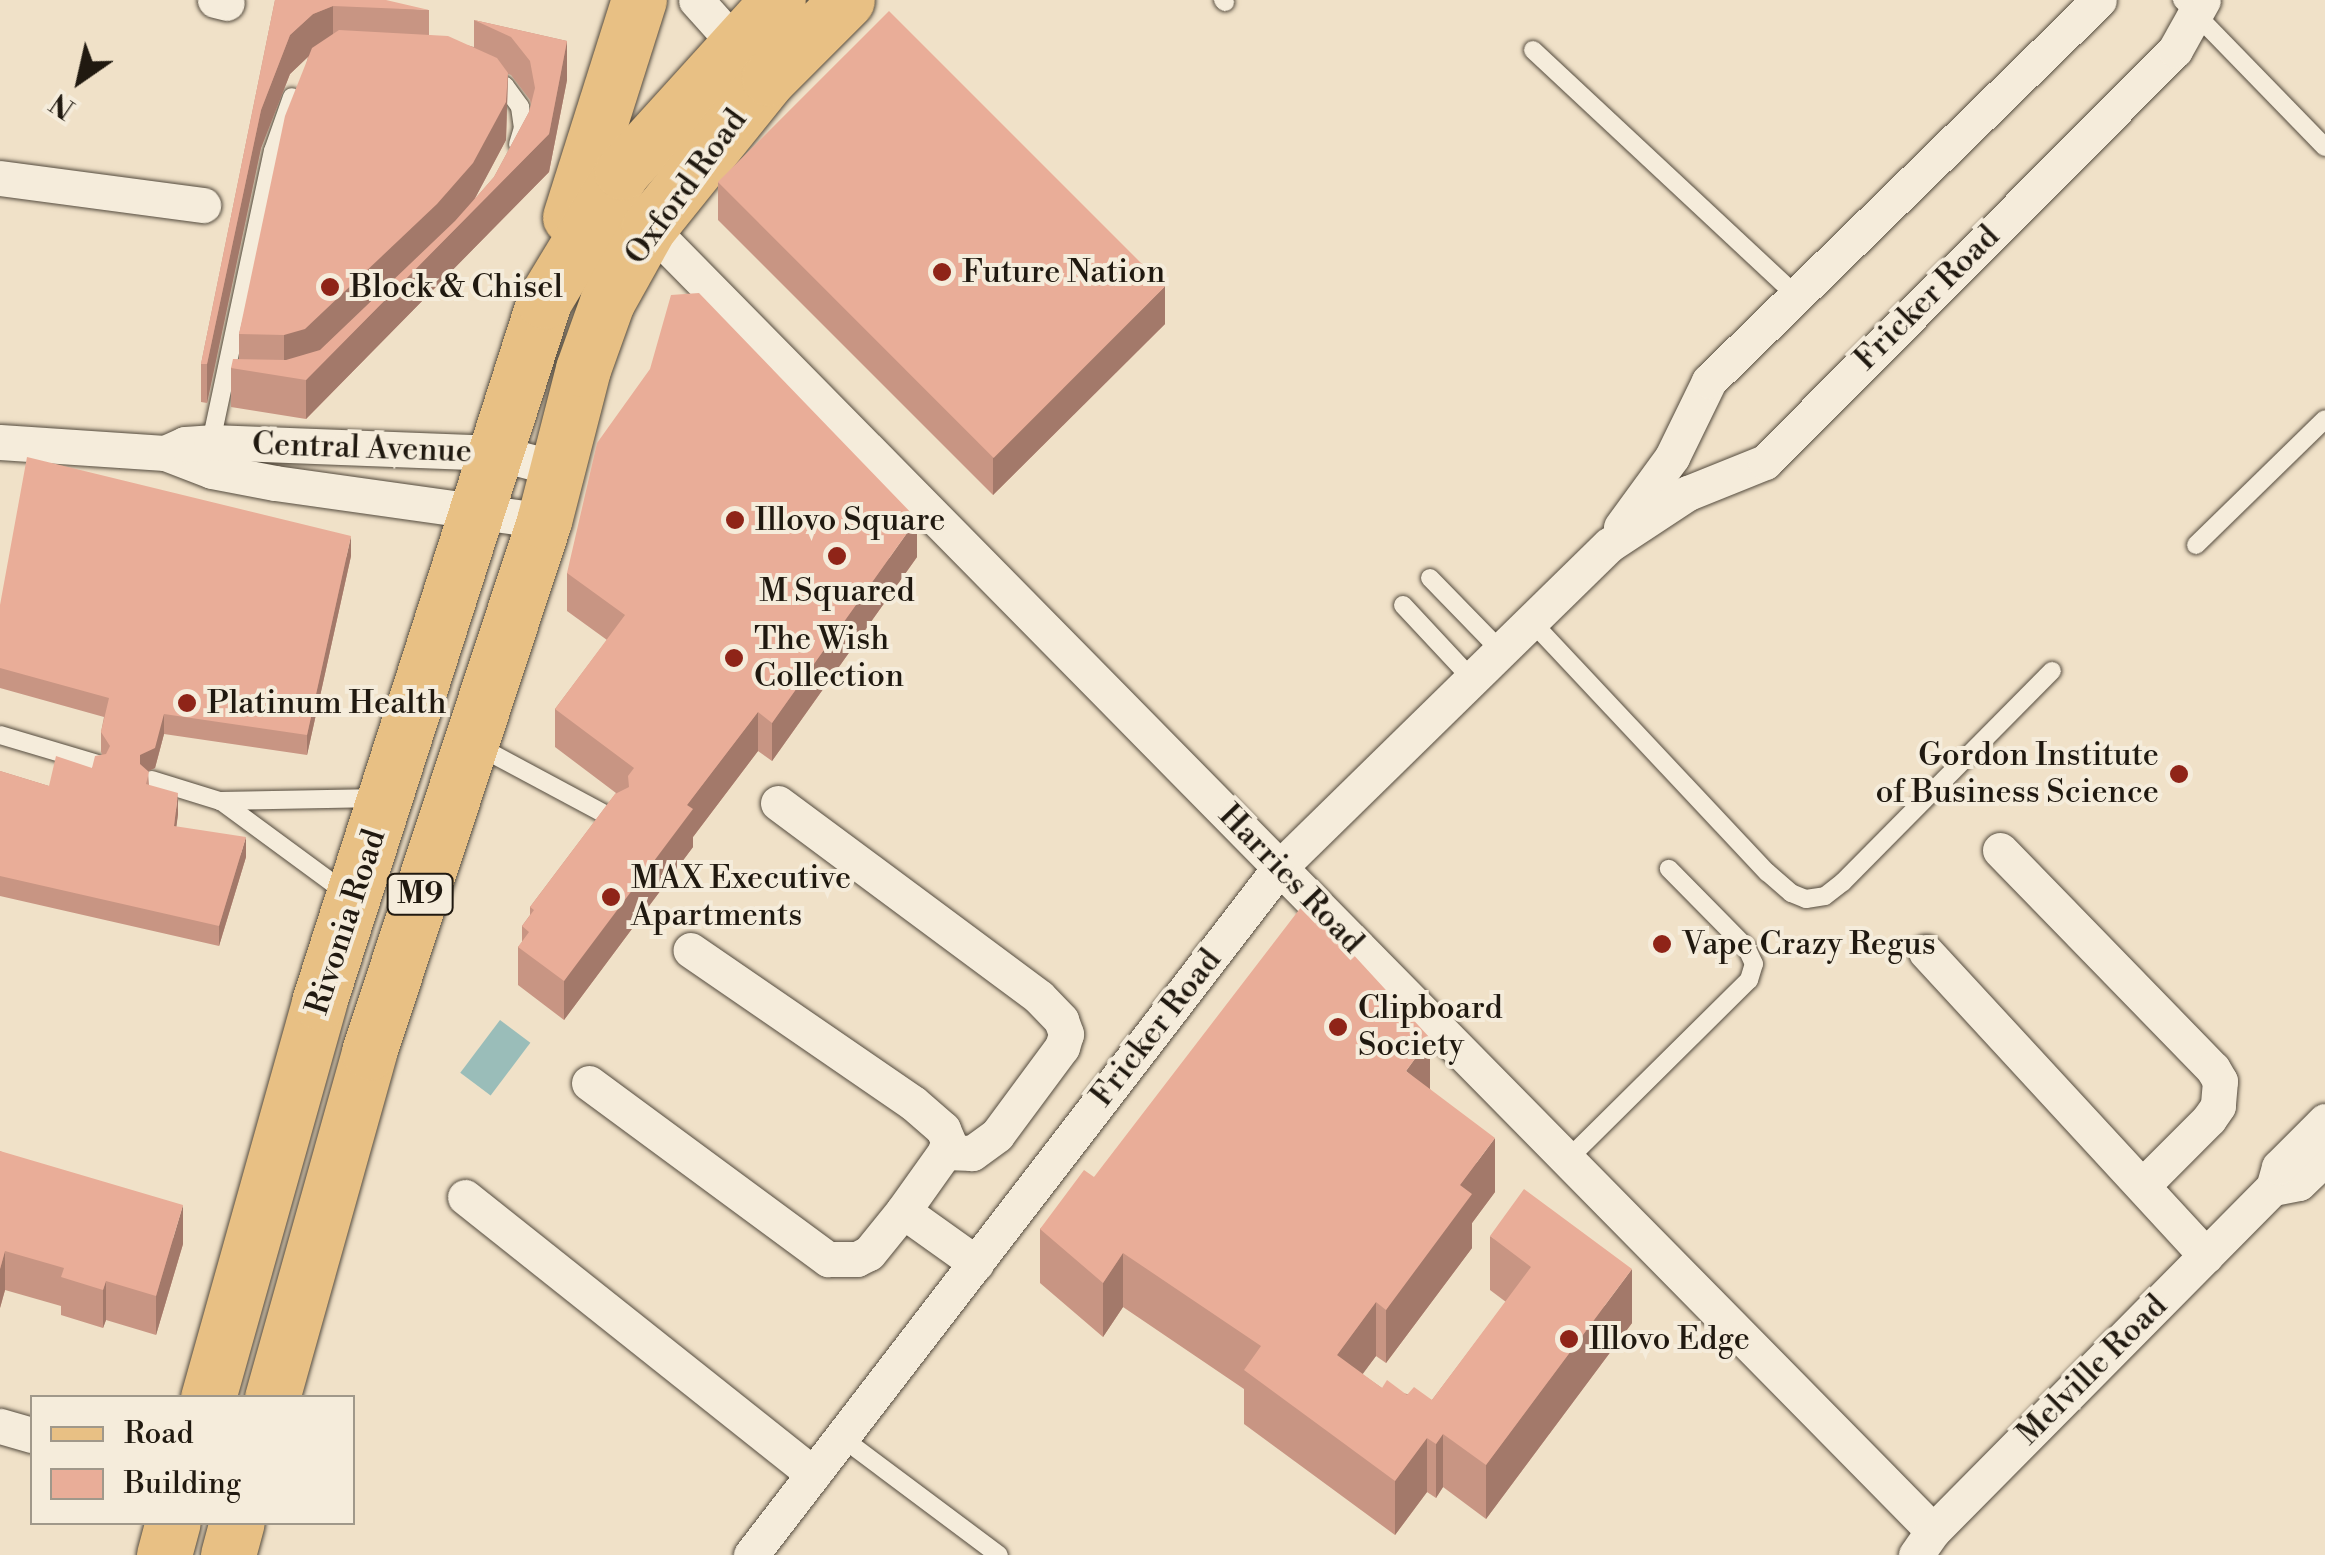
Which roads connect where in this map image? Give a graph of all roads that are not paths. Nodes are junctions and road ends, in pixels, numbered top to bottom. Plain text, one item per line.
1 (639, 0) edge
2 (696, 0) edge
3 (778, 0) edge
4 (847, 0) edge
5 (2099, 0) edge
6 (2194, 4) edge
7 (1533, 50) dead end
8 (751, 61) junction
9 (478, 71) edge
10 (301, 79) edge
11 (2325, 147) edge
12 (511, 158) edge
13 (0, 178) edge
14 (204, 205) dead end
15 (648, 227) junction
16 (1795, 294) junction
17 (544, 300) junction
18 (2325, 420) edge
19 (0, 442) edge
20 (211, 442) junction
21 (497, 452) junction
22 (165, 453) junction
23 (558, 469) junction
24 (479, 509) junction
25 (544, 521) junction
26 (1609, 545) junction
27 (2196, 545) dead end
28 (1430, 578) dead end
29 (1402, 605) dead end
30 (1532, 620) junction
31 (1500, 651) junction
32 (2052, 671) dead end
33 (1472, 679) junction
34 (0, 736) edge
35 (471, 742) junction
36 (98, 764) edge
37 (152, 780) edge
38 (386, 798) junction
39 (220, 801) junction
40 (778, 803) dead end
41 (618, 821) edge
42 (2000, 850) dead end
43 (1280, 867) junction
44 (1668, 869) dead end
45 (353, 898) junction
46 (690, 950) dead end
47 (1926, 952) dead end
48 (588, 1084) dead end
49 (2325, 1121) edge
50 (945, 1152) junction
51 (2325, 1158) edge
52 (1567, 1160) junction
53 (2142, 1185) junction
54 (2273, 1188) junction
55 (465, 1197) dead end
56 (903, 1211) junction
57 (2206, 1254) junction
58 (976, 1263) junction
59 (209, 1395) edge
60 (273, 1395) edge
61 (0, 1426) edge
62 (30, 1434) edge
63 (841, 1438) junction
64 (813, 1474) junction
65 (172, 1525) edge
66 (237, 1525) edge
67 (1924, 1543) edge
68 (164, 1555) edge
69 (228, 1555) edge
70 (751, 1555) edge
71 (999, 1555) edge

1 - 17 main road
2 - 8 street
3 - 8 main road, Oxford Road / M9
4 - 8 main road, Oxford Road / M9
5 - 16 street, Fricker Road
6 - 11 lane
6 - 26 street, Fricker Road
7 - 16 lane
8 - 15 main road, Oxford Road / M9
8 - 17 main road, Oxford Road / M9
9 - 12 lane
10 - 20 lane
13 - 14 street
15 - 23 main road, Oxford Road / M9
15 - 43 street, Harries Road
16 - 26 street, Fricker Road
17 - 21 main road, Oxford Road / M9
18 - 27 lane
19 - 22 street, Central Avenue
20 - 21 street, Central Avenue
20 - 22 street, Central Avenue
21 - 23 street, Central Avenue
21 - 24 main road, Oxford Road / M9
22 - 24 street, Central Avenue
23 - 25 main road, Oxford Road / M9
24 - 25 street, Central Avenue
24 - 38 main road, Rivonia Road / M9
25 - 35 main road, Rivonia Road / M9
26 - 30 street, Fricker Road
28 - 31 lane
29 - 33 lane
30 - 31 street, Fricker Road
30 - 32 lane
31 - 33 street, Fricker Road
33 - 43 street, Fricker Road
34 - 36 lane
35 - 41 lane
35 - 60 main road, Rivonia Road / M9
37 - 39 lane
38 - 39 lane
38 - 45 main road, Rivonia Road / M9
39 - 45 lane
40 - 50 street
42 - 53 street
43 - 52 street, Harries Road
43 - 58 street, Fricker Road
44 - 52 lane
45 - 59 main road, Rivonia Road / M9
46 - 50 street
47 - 53 street
48 - 56 street
49 - 54 street, Melville Road
50 - 56 street
51 - 54 street, Melville Road
52 - 67 street, Harries Road
53 - 57 street
54 - 57 street, Melville Road
55 - 64 street
56 - 58 street
57 - 67 street, Melville Road
58 - 63 street, Fricker Road
61 - 62 street
63 - 64 street, Fricker Road
63 - 71 lane
64 - 70 street, Fricker Road
65 - 68 main road
66 - 69 main road

